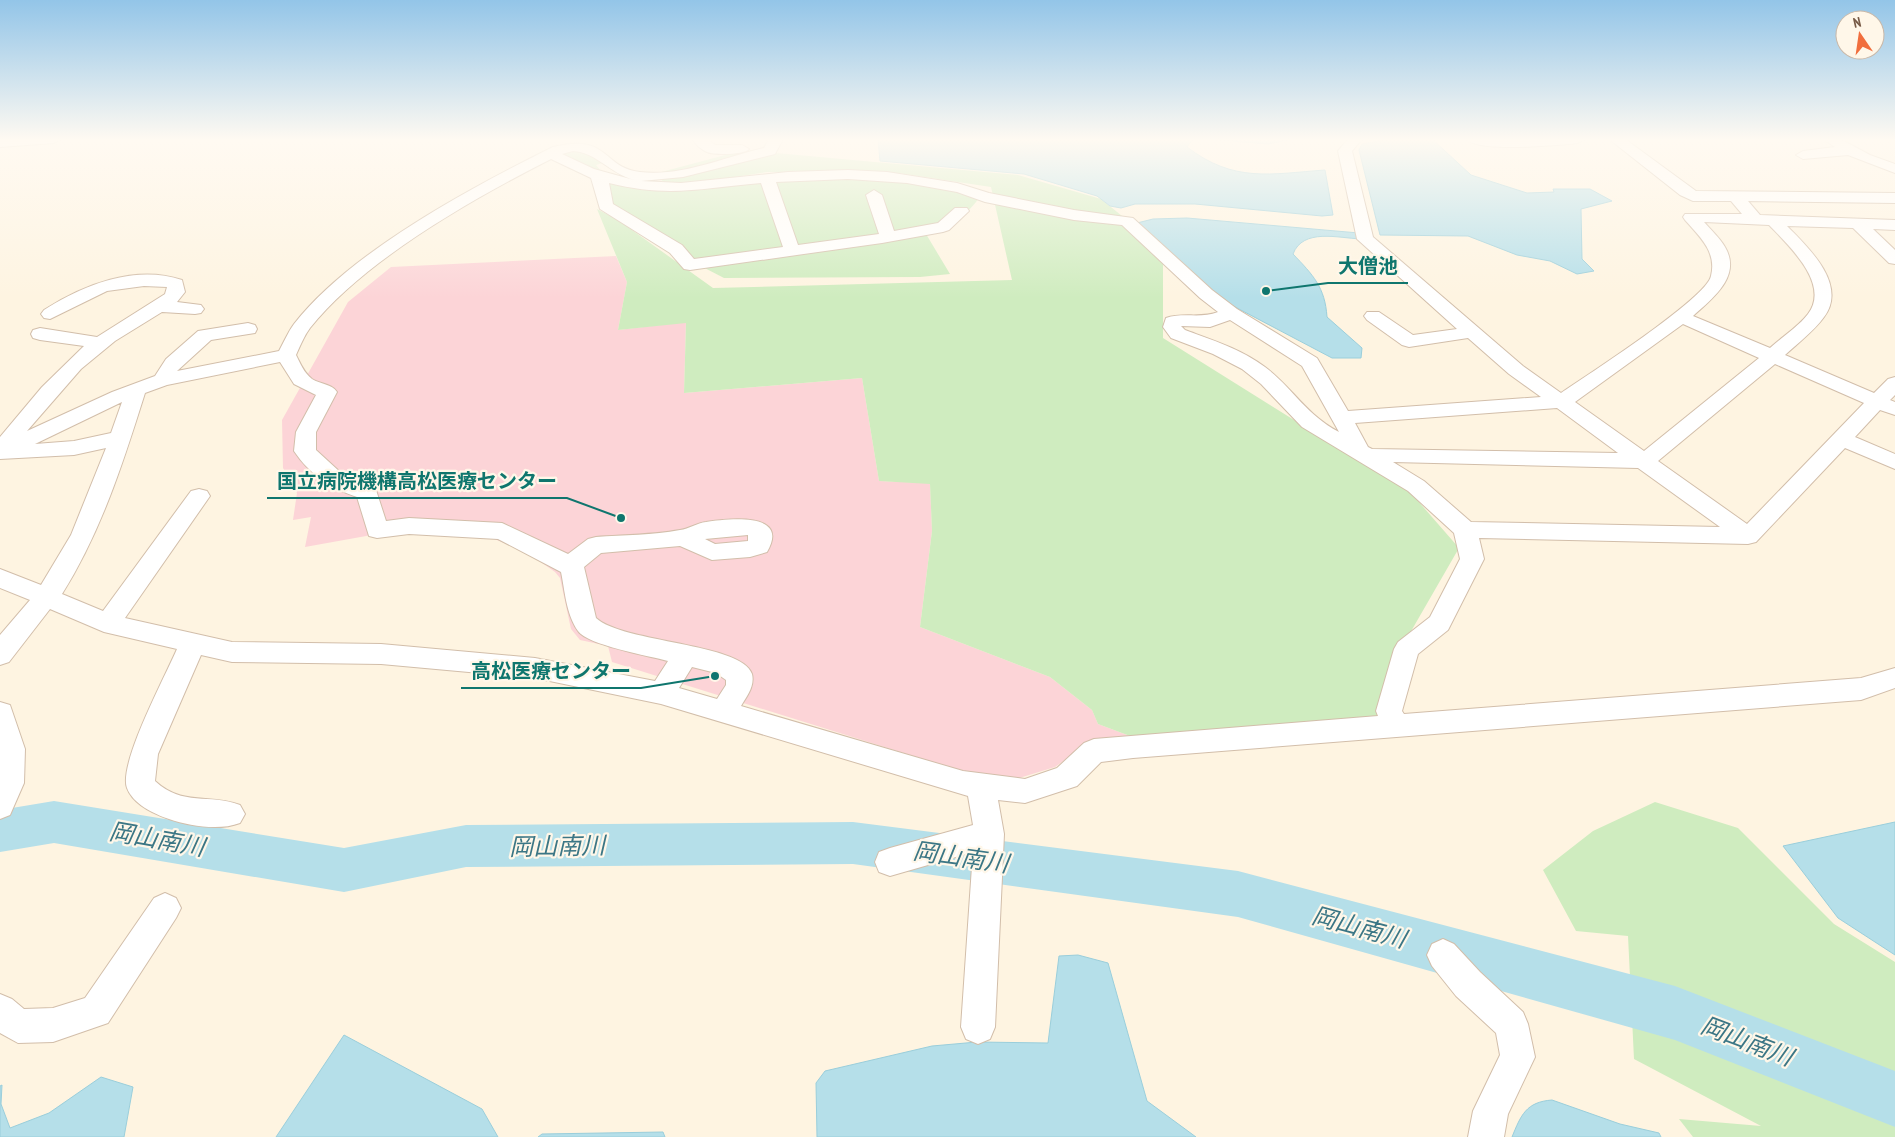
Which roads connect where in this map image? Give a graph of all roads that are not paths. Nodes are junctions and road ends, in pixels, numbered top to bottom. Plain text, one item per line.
1 (482, 192) edge
2 (603, 192) edge
3 (772, 192) edge
4 (977, 192) edge
5 (1354, 192) edge
6 (1689, 192) edge
7 (874, 194) dead end
8 (1734, 196) junction
9 (1895, 198) edge
10 (961, 211) dead end
11 (1764, 220) junction
12 (1858, 224) junction
13 (1895, 225) edge
14 (888, 237) junction
15 (792, 250) junction
16 (1895, 258) edge
17 (159, 306) junction
18 (195, 308) dead end
19 (1232, 313) junction
20 (50, 314) dead end
21 (1372, 316) dead end
22 (1681, 317) junction
23 (248, 329) dead end
24 (1473, 332) junction
25 (40, 334) dead end
26 (101, 343) junction
27 (286, 355) junction
28 (1773, 356) junction
29 (162, 380) junction
30 (1895, 383) edge
31 (136, 390) junction
32 (1562, 402) junction
33 (1886, 405) edge
34 (1342, 418) junction
35 (120, 438) junction
36 (1842, 439) junction
37 (0, 452) edge
38 (1364, 454) junction
39 (1644, 461) junction
40 (1895, 462) edge
41 (199, 496) dead end
42 (1465, 530) junction
43 (1748, 536) junction
44 (684, 538) dead end
45 (572, 567) junction
46 (0, 578) edge
47 (44, 597) junction
48 (108, 623) junction
49 (193, 643) junction
50 (687, 654) junction
51 (0, 655) edge
52 (1895, 678) edge
53 (661, 693) junction
54 (724, 710) junction
55 (0, 714) edge
56 (1396, 724) junction
57 (982, 785) junction
58 (0, 806) edge
59 (230, 814) dead end
60 (989, 834) junction
61 (890, 862) dead end
62 (165, 908) dead end
63 (1443, 955) dead end
64 (0, 1011) edge
65 (978, 1027) dead end
66 (1486, 1137) edge

1 - 27 street
2 - 15 street
3 - 15 street
4 - 19 street
5 - 24 street
6 - 8 street
7 - 14 street
8 - 9 street
8 - 11 street
10 - 14 street
11 - 12 street
11 - 22 street
11 - 28 street
12 - 13 street
12 - 16 street
14 - 15 street
17 - 18 street
17 - 20 street
17 - 26 street
19 - 34 street
19 - 38 street
21 - 24 street
22 - 28 street
22 - 32 street
23 - 29 street
24 - 32 street
25 - 26 street
26 - 37 street
27 - 29 street
27 - 45 street
28 - 33 street
28 - 39 street
29 - 31 street
30 - 33 street
31 - 35 street
31 - 37 street
32 - 34 street
32 - 39 street
33 - 36 street
34 - 38 street
35 - 37 street
35 - 47 street
36 - 40 street
36 - 43 street
38 - 39 street
38 - 42 street
39 - 43 street
41 - 48 street
42 - 43 street
42 - 56 street
44 - 45 street
45 - 50 street
46 - 47 street
47 - 48 street
47 - 51 street
48 - 49 street
49 - 53 street
49 - 59 street
50 - 53 street
50 - 54 street
52 - 56 street
53 - 54 street
54 - 57 street
55 - 58 street
56 - 57 street
57 - 60 street
60 - 61 street
60 - 65 street
62 - 64 street
63 - 66 street

